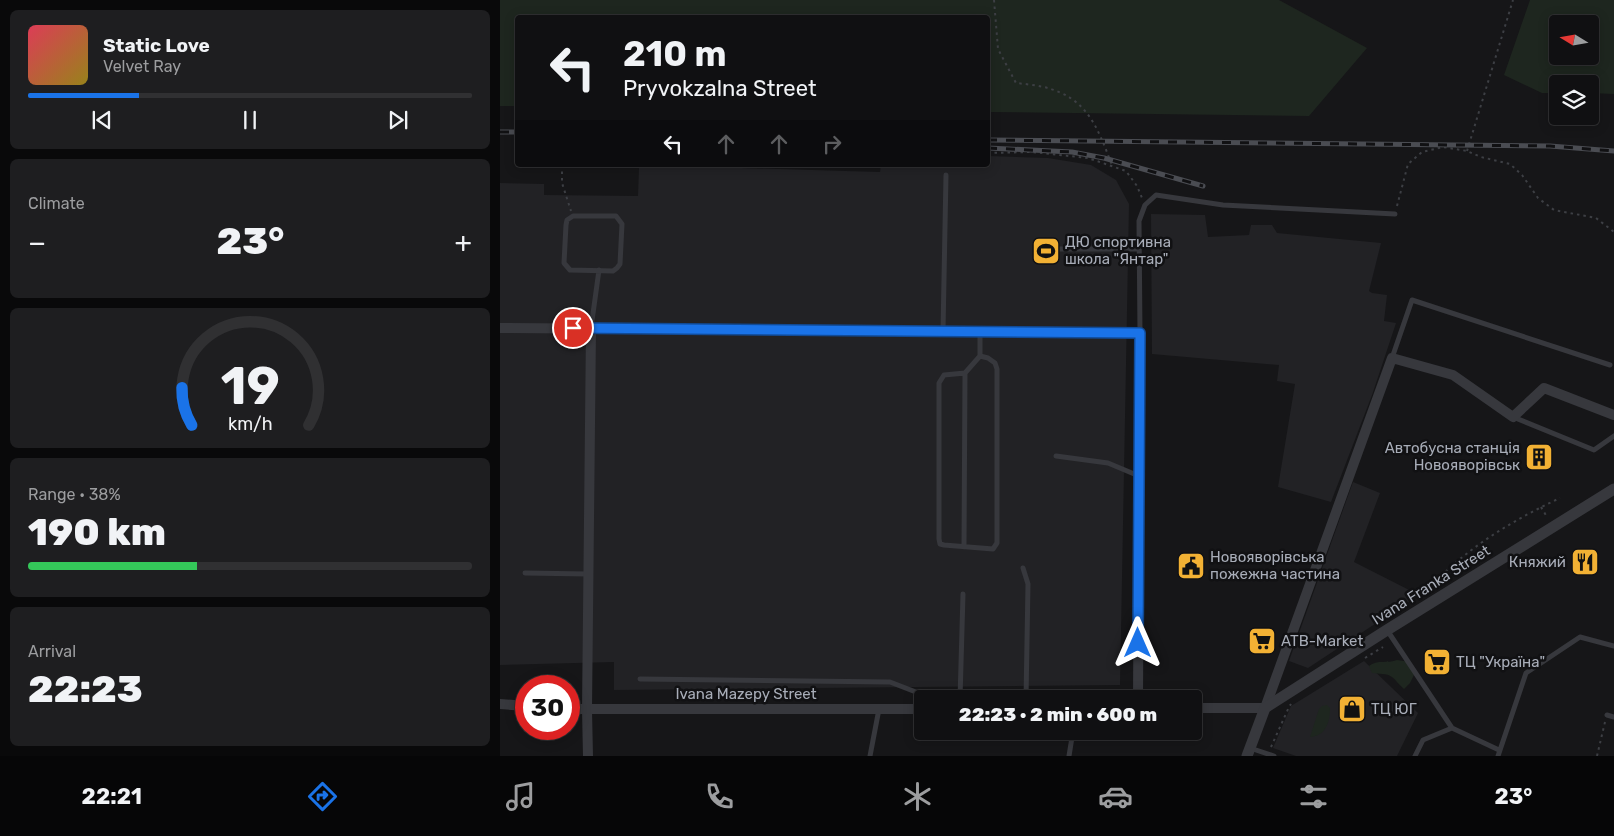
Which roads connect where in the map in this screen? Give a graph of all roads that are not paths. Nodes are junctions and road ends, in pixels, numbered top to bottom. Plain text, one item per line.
1 (946, 175) dead end
2 (1395, 214) road end
3 (1051, 249) dead end
4 (1139, 249) junction
5 (599, 270) junction
6 (500, 328) edge
7 (591, 328) junction
8 (943, 331) junction
9 (980, 331) junction
10 (1140, 333) junction
11 (980, 356) junction
12 (1392, 358) junction
13 (1610, 365) dead end
14 (965, 373) junction
15 (1614, 415) edge
16 (1513, 418) junction
17 (1614, 436) edge
18 (1056, 456) dead end
19 (1139, 476) junction
20 (1614, 489) edge
21 (964, 547) junction
22 (1023, 568) dead end
23 (525, 573) dead end
24 (588, 574) junction
25 (963, 594) dead end
26 (1387, 630) junction
27 (1614, 646) edge
28 (640, 679) dead end
29 (960, 690) edge
30 (1026, 690) edge
31 (1138, 690) edge
32 (914, 691) edge
33 (500, 704) edge
34 (515, 705) edge
35 (1202, 708) edge
36 (1265, 708) junction
37 (879, 709) junction
38 (914, 709) edge
39 (580, 710) edge
40 (587, 710) junction
41 (1607, 715) road end
42 (1614, 717) edge
43 (1452, 728) junction
44 (1072, 740) edge
45 (1248, 752) edge
46 (1498, 753) edge
47 (1271, 755) edge
48 (588, 756) edge
49 (870, 756) edge
50 (1069, 756) edge
51 (1415, 756) edge

1 - 8 lane
2 - 4 lane
3 - 4 lane
4 - 10 lane
5 - 5 lane
5 - 7 lane
6 - 7 street
7 - 8 street
7 - 24 street
8 - 9 street
9 - 10 street
9 - 11 lane
10 - 19 street
11 - 14 lane
11 - 21 lane
12 - 13 lane
12 - 16 street
12 - 36 street
14 - 21 lane
14 - 21 lane
15 - 16 street
16 - 17 lane
18 - 19 lane
19 - 31 street
20 - 26 street, Ivana Franka Street
22 - 30 lane
23 - 24 lane
24 - 40 street
25 - 29 lane
26 - 36 street, Ivana Franka Street
26 - 43 lane
27 - 46 lane
28 - 32 lane
33 - 34 street
35 - 36 street
36 - 45 street
37 - 38 street, Ivana Mazepy Street
37 - 40 street, Ivana Mazepy Street
37 - 49 lane
39 - 40 street, Ivana Mazepy Street
40 - 48 street
41 - 42 lane
43 - 46 lane
43 - 51 lane
44 - 50 lane
45 - 47 lane

